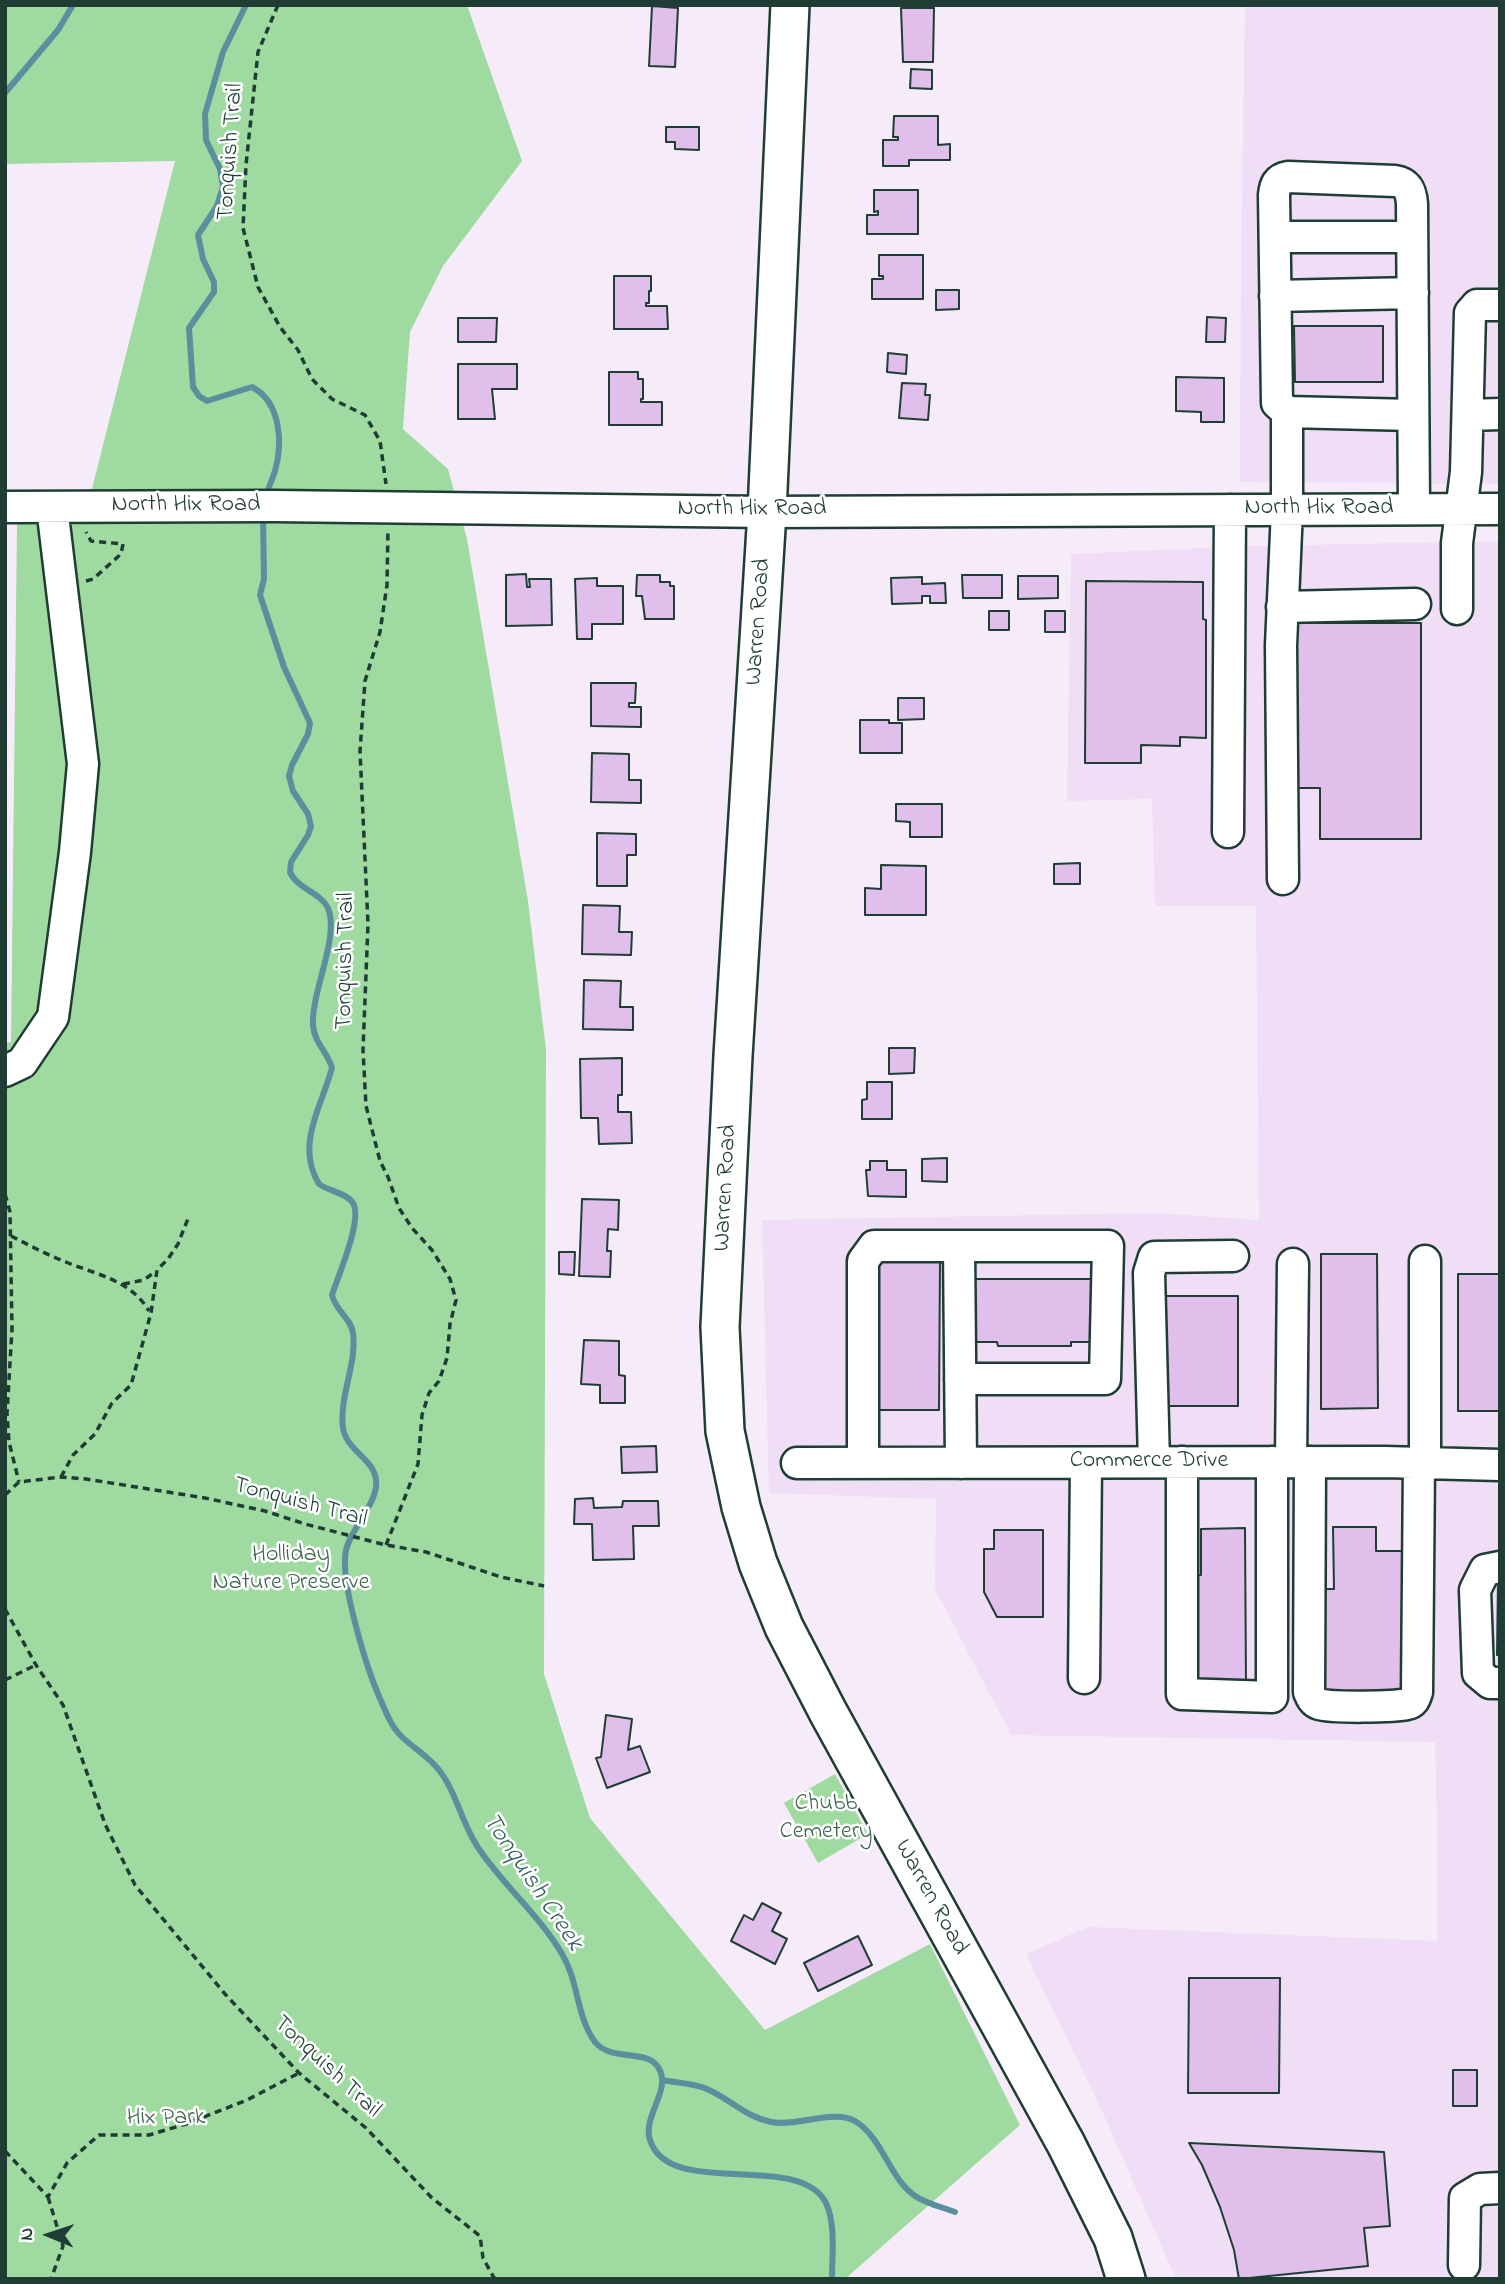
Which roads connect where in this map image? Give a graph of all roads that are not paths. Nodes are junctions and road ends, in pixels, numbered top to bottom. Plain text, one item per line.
1 (790, 5) edge
2 (1275, 237) junction
3 (1412, 237) junction
4 (1413, 293) junction
5 (1275, 296) junction
6 (1500, 305) edge
7 (1287, 412) junction
8 (1500, 414) edge
9 (1413, 415) junction
10 (1468, 415) junction
11 (5, 507) edge
12 (65, 507) junction
13 (1414, 509) junction
14 (1461, 509) junction
15 (1500, 509) edge
16 (1230, 510) junction
17 (1287, 510) junction
18 (767, 512) junction
19 (1415, 604) dead end
20 (1282, 607) junction
21 (1457, 609) dead end
22 (1228, 832) dead end
23 (1283, 879) dead end
24 (5, 1071) edge
25 (959, 1246) junction
26 (1233, 1256) dead end
27 (1425, 1261) dead end
28 (1293, 1264) dead end
29 (960, 1380) junction
30 (1168, 1462) junction
31 (1291, 1462) junction
32 (863, 1463) junction
33 (961, 1463) junction
34 (1086, 1463) junction
35 (1422, 1463) junction
36 (797, 1464) dead end
37 (1500, 1465) edge
38 (1500, 1567) edge
39 (1084, 1678) dead end
40 (1500, 1683) edge
41 (1500, 2188) edge
42 (1464, 2264) dead end
43 (1126, 2279) edge

1 - 18 main road, Warren Road
2 - 3 street
2 - 3 street
2 - 5 street
3 - 4 street
4 - 5 street
4 - 9 street
5 - 7 street
6 - 10 street
7 - 9 street
7 - 17 street
8 - 10 street
9 - 13 street
10 - 14 street
11 - 12 street, North Hix Road
12 - 18 street, North Hix Road
12 - 24 street
13 - 14 street, North Hix Road
13 - 17 street, North Hix Road
14 - 15 street, North Hix Road
14 - 21 street
16 - 17 street, North Hix Road
16 - 18 street, North Hix Road
16 - 22 street
17 - 20 street
18 - 43 main road, Warren Road
19 - 20 street
20 - 23 street
25 - 29 street
25 - 29 street
25 - 32 street
26 - 30 street
27 - 35 street
28 - 31 street
29 - 33 street
30 - 31 street, Commerce Drive
30 - 31 street
30 - 34 street, Commerce Drive
31 - 35 street, Commerce Drive
31 - 35 street
32 - 33 street, Commerce Drive
32 - 36 street, Commerce Drive
33 - 34 street, Commerce Drive
34 - 39 street
35 - 37 street, Commerce Drive
38 - 40 street
41 - 42 street

